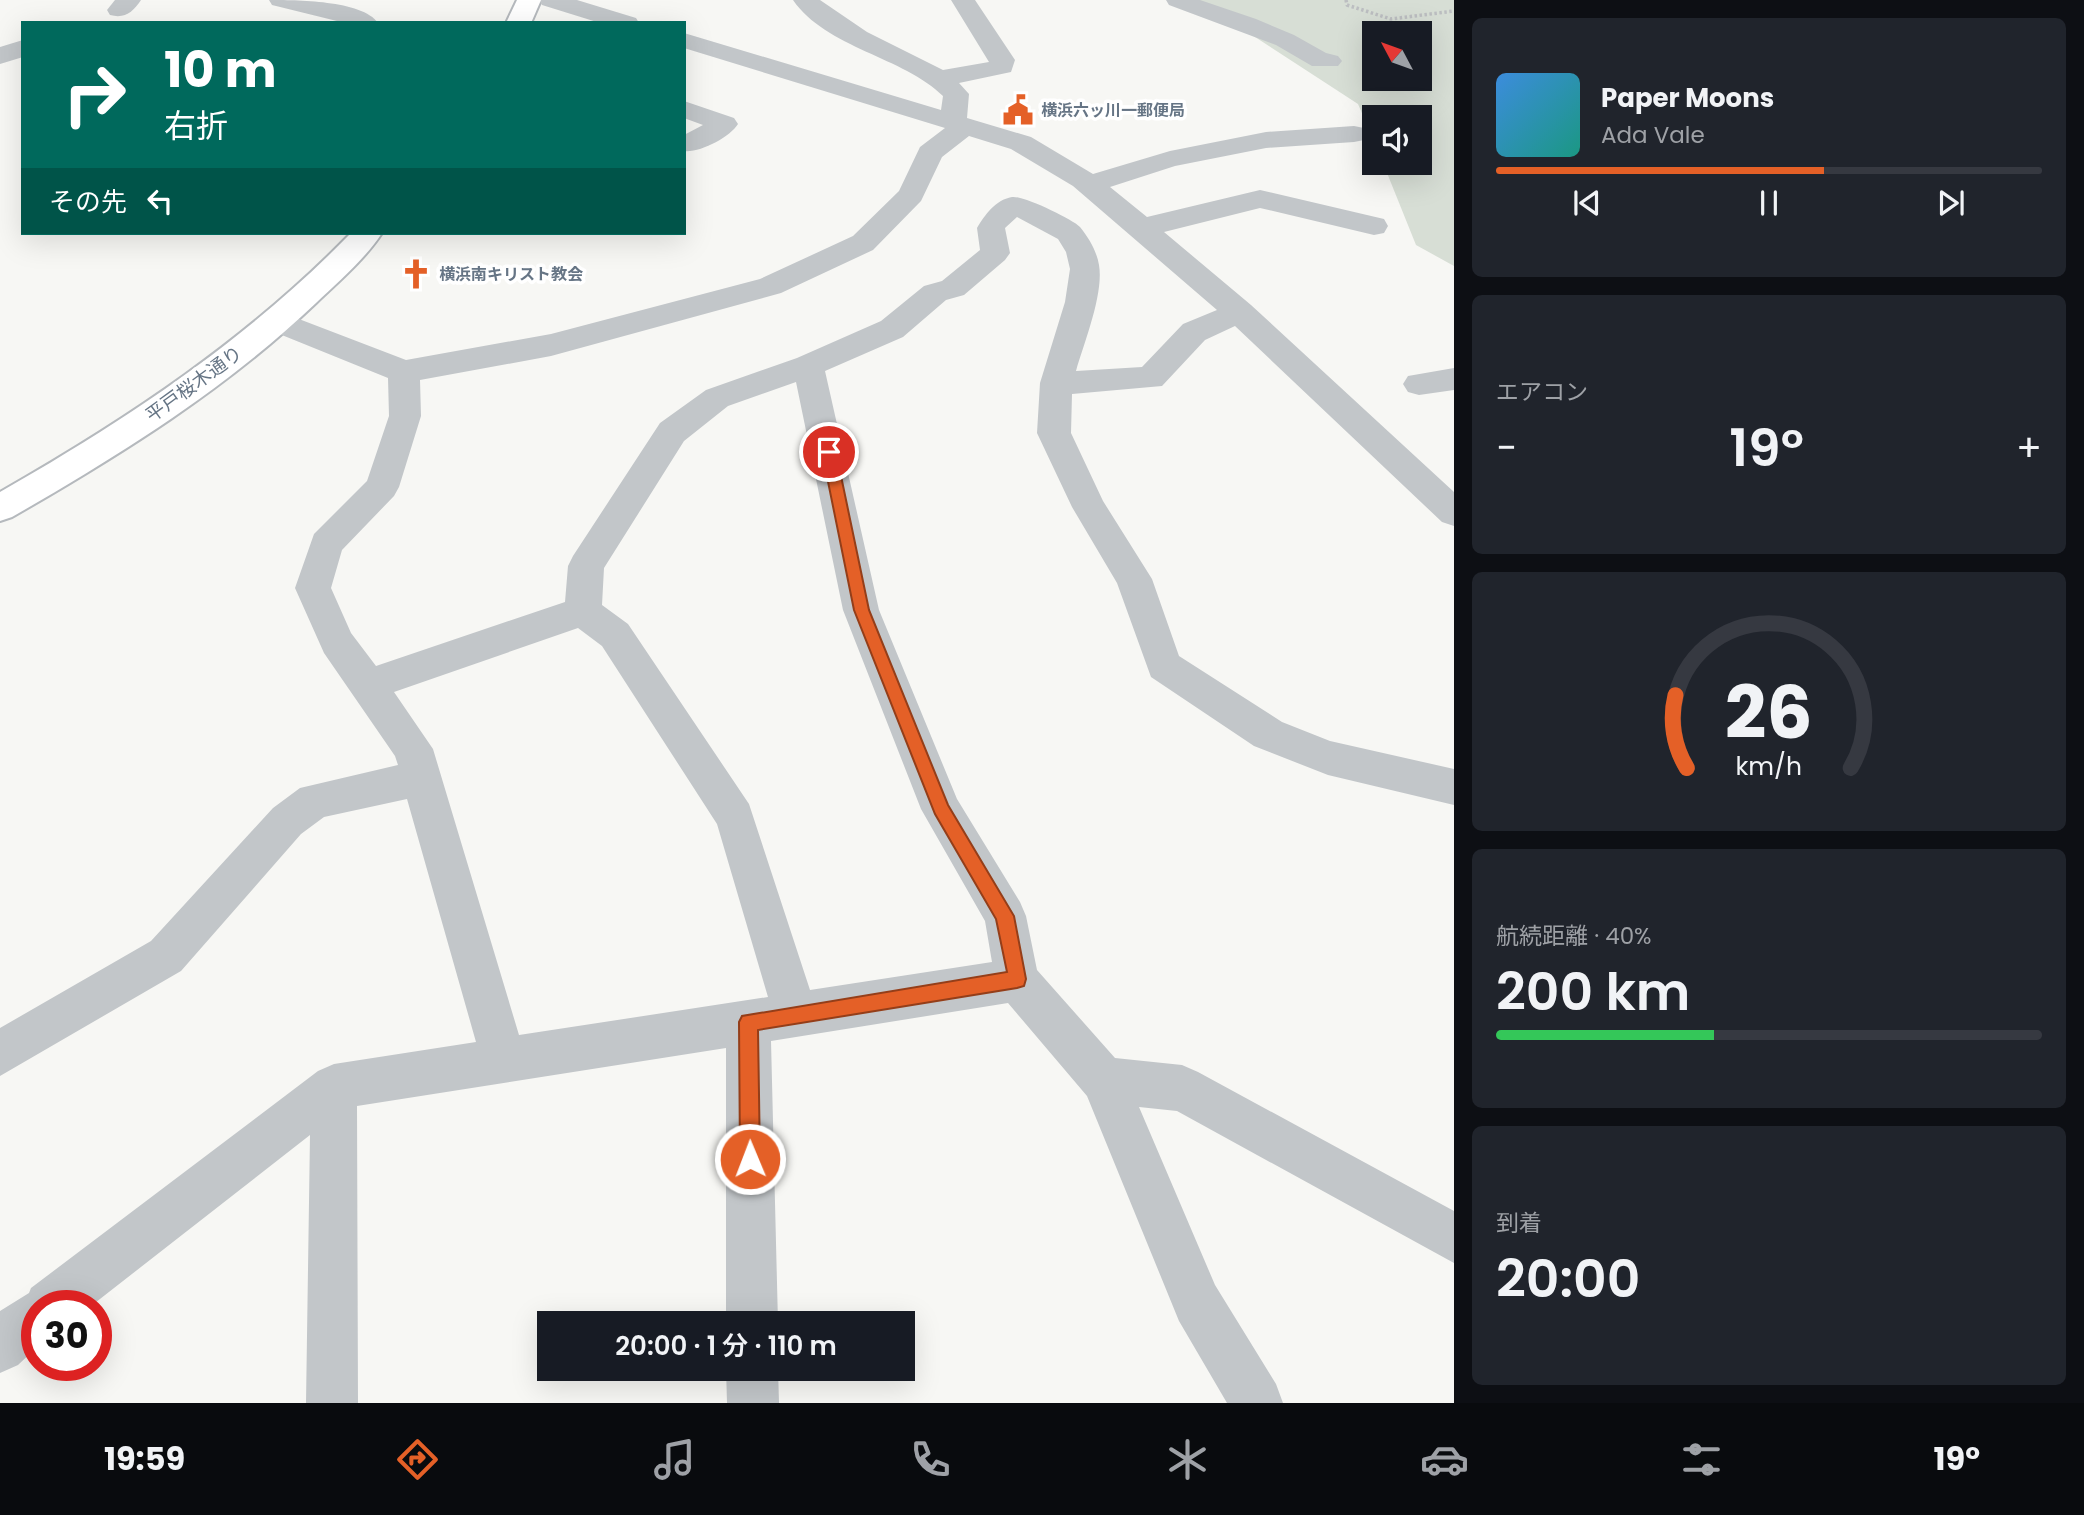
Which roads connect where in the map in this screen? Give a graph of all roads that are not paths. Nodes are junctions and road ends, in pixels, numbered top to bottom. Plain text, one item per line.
1 (281, 0) edge
2 (529, 0) edge
3 (551, 0) edge
4 (805, 0) edge
5 (963, 0) edge
6 (1178, 0) edge
7 (362, 21) edge
8 (519, 21) edge
9 (620, 21) edge
10 (686, 41) edge
11 (21, 49) edge
12 (0, 56) edge
13 (1329, 61) dead end
14 (942, 78) junction
15 (686, 110) edge
16 (959, 124) junction
17 (1354, 134) dead end
18 (690, 144) dead end
19 (1204, 152) junction
20 (1090, 184) junction
21 (1256, 200) junction
22 (1374, 226) dead end
23 (1141, 228) junction
24 (365, 235) edge
25 (1240, 312) junction
26 (278, 322) junction
27 (808, 366) junction
28 (404, 372) junction
29 (1454, 379) edge
30 (1056, 383) junction
31 (1419, 384) dead end
32 (0, 508) edge
33 (1454, 513) edge
34 (583, 611) junction
35 (367, 685) junction
36 (421, 778) junction
37 (1454, 787) edge
38 (1017, 979) junction
39 (795, 1014) junction
40 (748, 1022) junction
41 (0, 1053) edge
42 (505, 1061) junction
43 (1104, 1080) junction
44 (334, 1087) junction
45 (1454, 1238) edge
46 (70, 1290) edge
47 (752, 1311) edge
48 (21, 1327) edge
49 (0, 1347) edge
50 (752, 1381) edge
51 (332, 1403) edge
52 (753, 1403) edge
53 (1257, 1403) edge

1 - 7 street
2 - 8 main road
3 - 9 street
4 - 14 street
5 - 14 street
6 - 13 street
10 - 16 street
11 - 12 street
14 - 16 street
15 - 18 street
16 - 20 street
16 - 28 street
17 - 19 street
19 - 20 street
19 - 21 street
20 - 23 street
21 - 22 street
21 - 23 street
23 - 25 street
24 - 26 main road, 平戸桜木通り
25 - 30 street
25 - 33 street
26 - 28 street
26 - 32 main road, 平戸桜木通り
27 - 30 street
27 - 34 street
27 - 38 street
28 - 35 street
29 - 31 street
30 - 37 street
34 - 35 street
34 - 39 street
35 - 36 street
36 - 41 street
36 - 42 street
38 - 39 street
38 - 43 street
39 - 40 street
40 - 42 street
40 - 47 street
42 - 44 street
43 - 45 street
43 - 53 street
44 - 46 street
44 - 51 street
48 - 49 street
50 - 52 street

